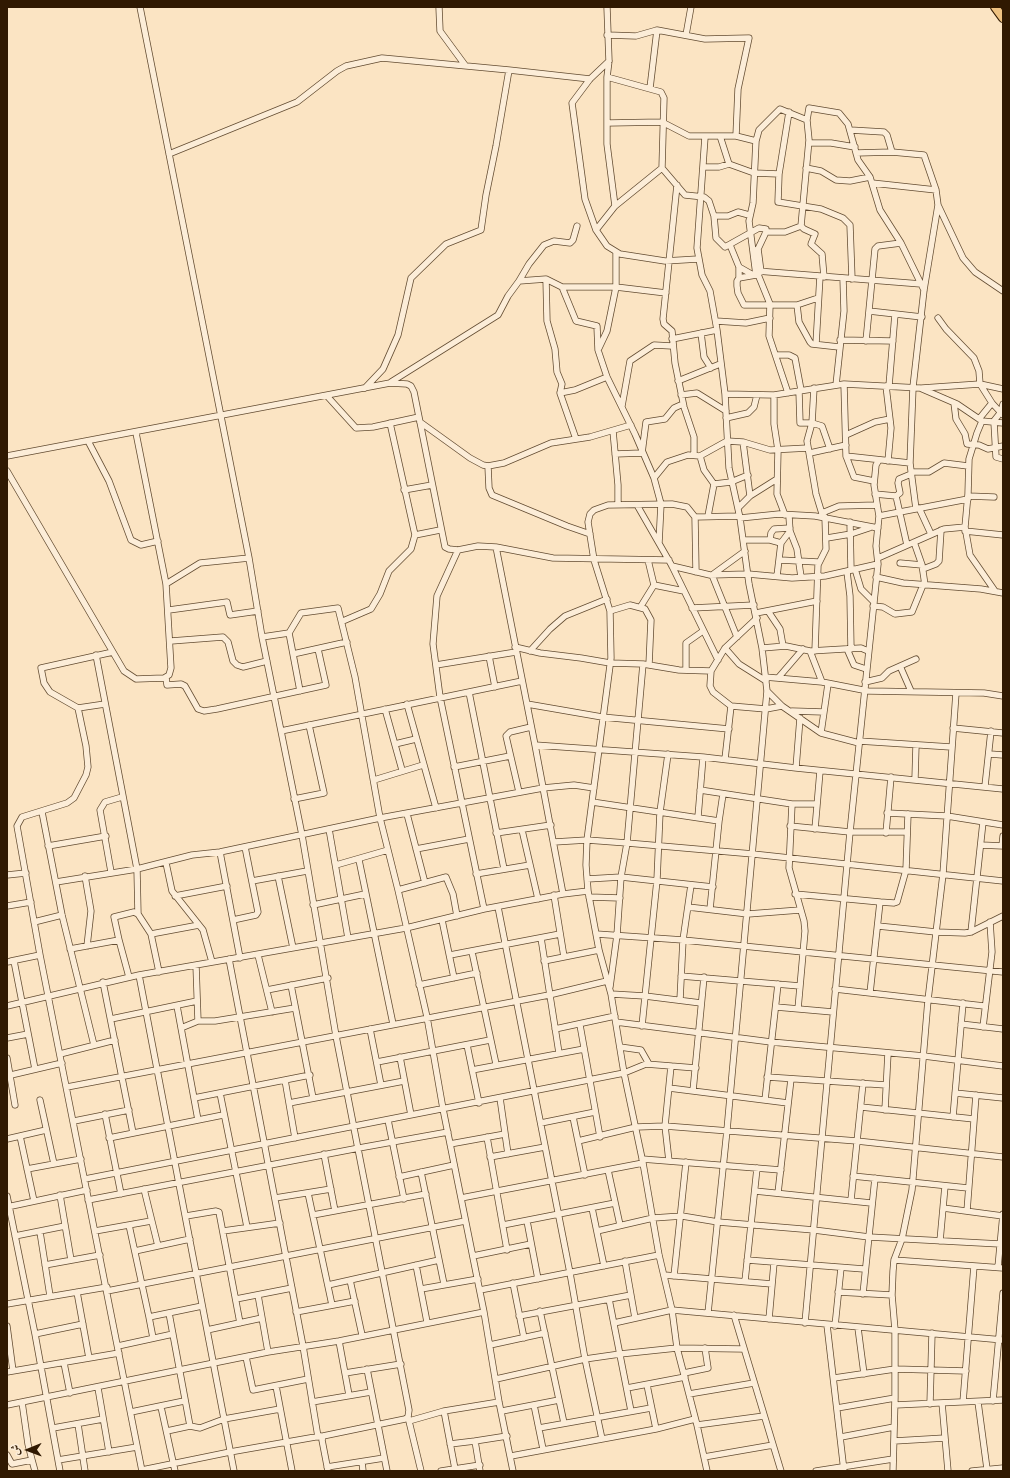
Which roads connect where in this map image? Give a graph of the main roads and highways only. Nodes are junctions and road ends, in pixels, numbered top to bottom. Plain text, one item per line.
1 (995, 7) edge
2 (1002, 16) edge

1 - 2 highway

